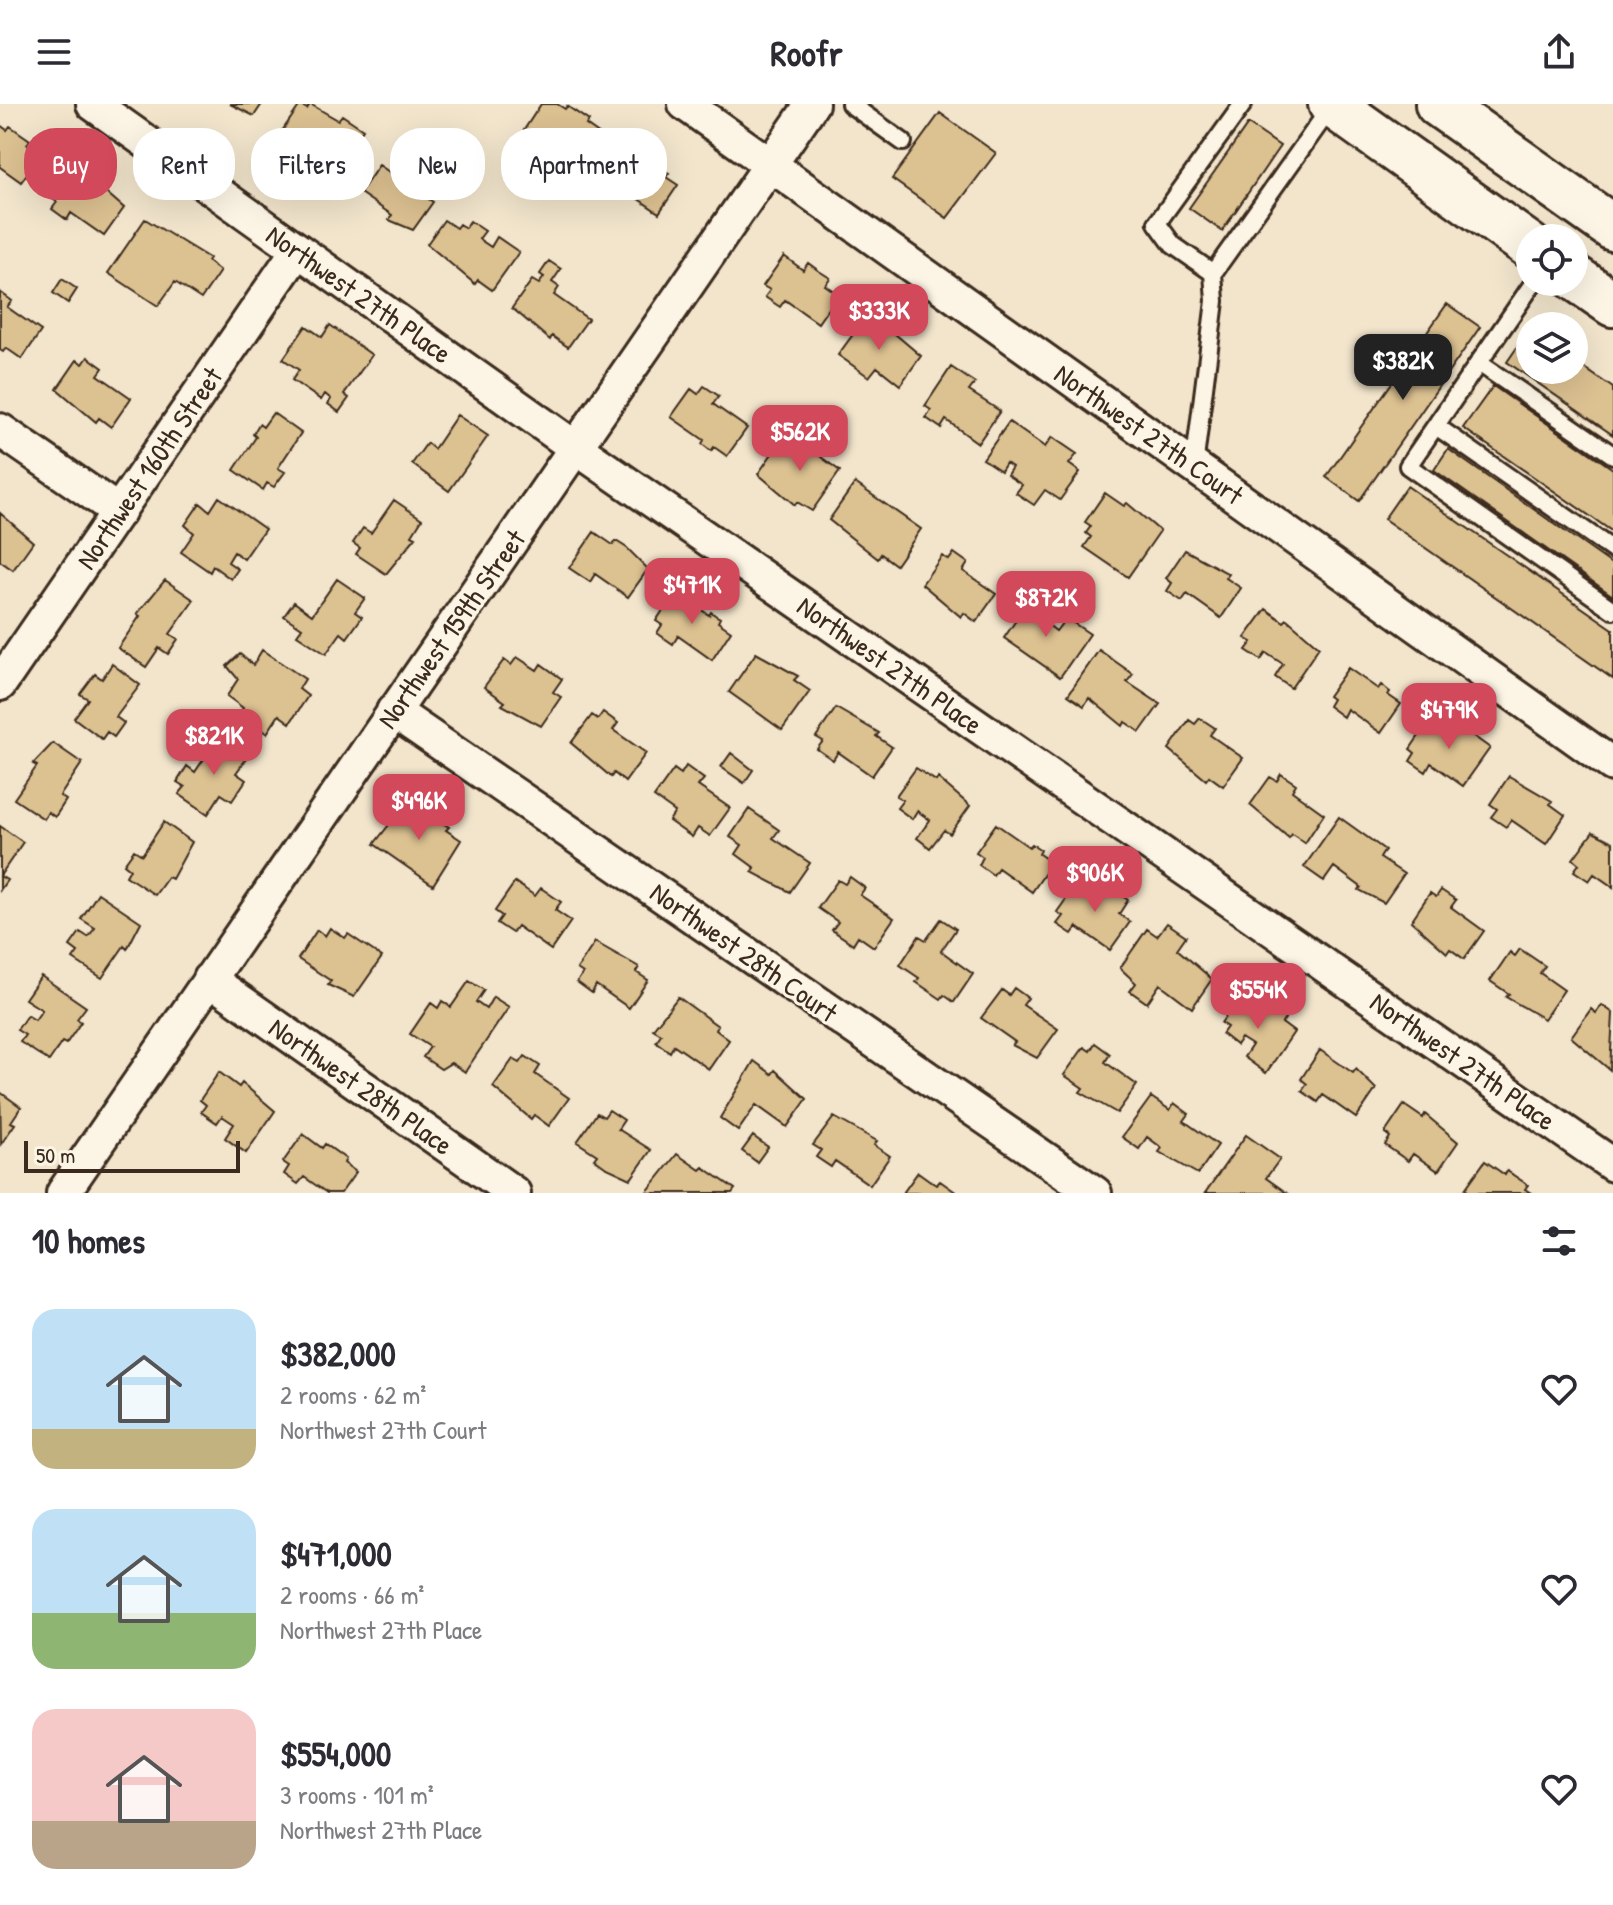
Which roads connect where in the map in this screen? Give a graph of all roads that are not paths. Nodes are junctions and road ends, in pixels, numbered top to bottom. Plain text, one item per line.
1 (93, 104) edge
2 (685, 104) edge
3 (812, 104) edge
4 (850, 104) edge
5 (1243, 104) edge
6 (1332, 104) edge
7 (1438, 104) edge
8 (903, 142) dead end
9 (768, 163) junction
10 (1613, 228) edge
11 (1516, 236) edge
12 (297, 251) junction
13 (1213, 273) junction
14 (1588, 287) edge
15 (1524, 296) edge
16 (1613, 304) edge
17 (1479, 363) junction
18 (1436, 426) junction
19 (0, 430) edge
20 (576, 448) junction
21 (1613, 455) edge
22 (1194, 467) junction
23 (119, 512) junction
24 (1613, 550) edge
25 (1613, 610) edge
26 (0, 684) edge
27 (393, 711) junction
28 (1613, 765) edge
29 (209, 979) junction
30 (1613, 1165) edge
31 (63, 1193) edge
32 (514, 1193) edge
33 (1095, 1193) edge

1 - 12 street, Northwest 27th Place
2 - 9 street, Northwest 27th Court
3 - 9 street, Northwest 159th Street
4 - 8 lane
5 - 13 lane
6 - 11 main road
6 - 13 lane
7 - 10 main road
9 - 20 street, Northwest 159th Street
9 - 22 street, Northwest 27th Court
12 - 20 street, Northwest 27th Place
12 - 23 street, Northwest 160th Street
13 - 22 lane
14 - 16 main road
15 - 17 lane
17 - 18 lane
17 - 21 lane
18 - 24 lane
18 - 25 lane
19 - 23 street
20 - 27 street, Northwest 159th Street
20 - 30 street, Northwest 27th Place
22 - 28 street, Northwest 27th Court
23 - 26 street, Northwest 160th Street
27 - 29 street, Northwest 159th Street
27 - 33 street, Northwest 28th Court
29 - 31 street, Northwest 159th Street
29 - 32 street, Northwest 28th Place

